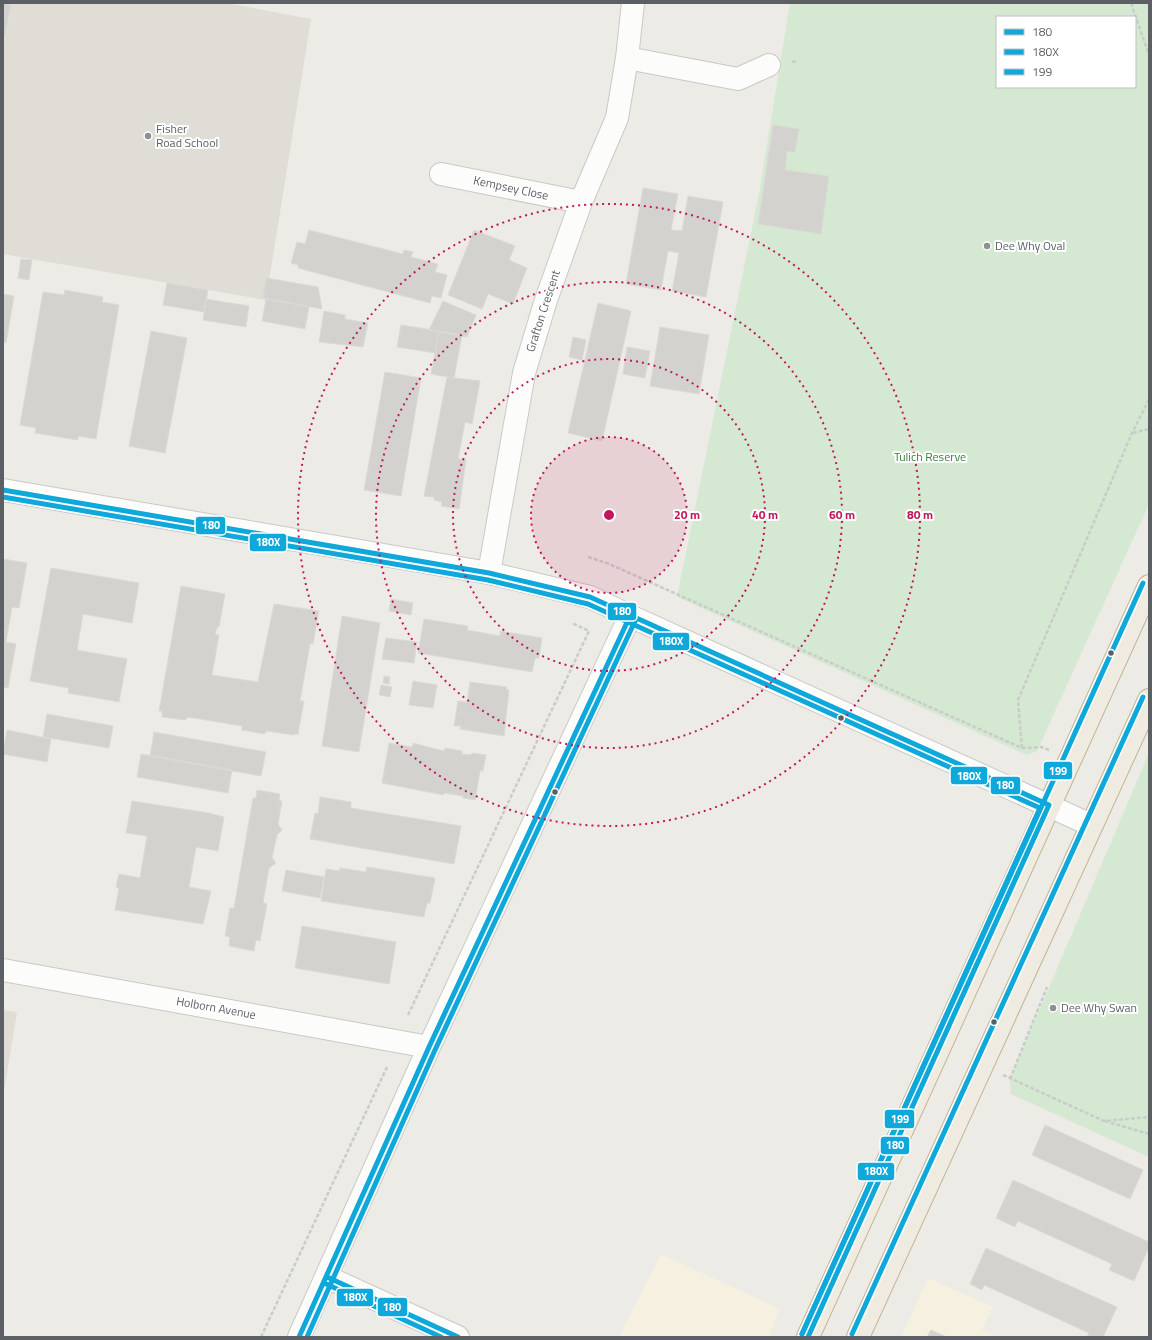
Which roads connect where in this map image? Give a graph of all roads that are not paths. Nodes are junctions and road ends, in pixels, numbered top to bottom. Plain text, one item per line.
1 (633, 3) edge
2 (627, 58) junction
3 (769, 65) dead end
4 (441, 174) dead end
5 (581, 202) junction
6 (3, 490) edge
7 (489, 573) junction
8 (1149, 586) edge
9 (630, 616) junction
10 (1149, 700) edge
11 (1049, 805) junction
12 (1091, 825) junction
13 (3, 970) edge
14 (428, 1047) junction
15 (327, 1277) junction
16 (299, 1337) edge
17 (458, 1337) edge
18 (808, 1337) edge
19 (858, 1337) edge

1 - 2 street, Grafton Crescent
2 - 3 street
2 - 5 street, Grafton Crescent
4 - 5 street, Kempsey Close
5 - 7 street, Grafton Crescent
6 - 7 street
7 - 9 street
8 - 11 highway
9 - 11 street
9 - 14 street
10 - 12 highway
11 - 12 street
11 - 18 highway
12 - 19 highway
13 - 14 street, Holborn Avenue
14 - 15 street
15 - 16 street
15 - 17 street

